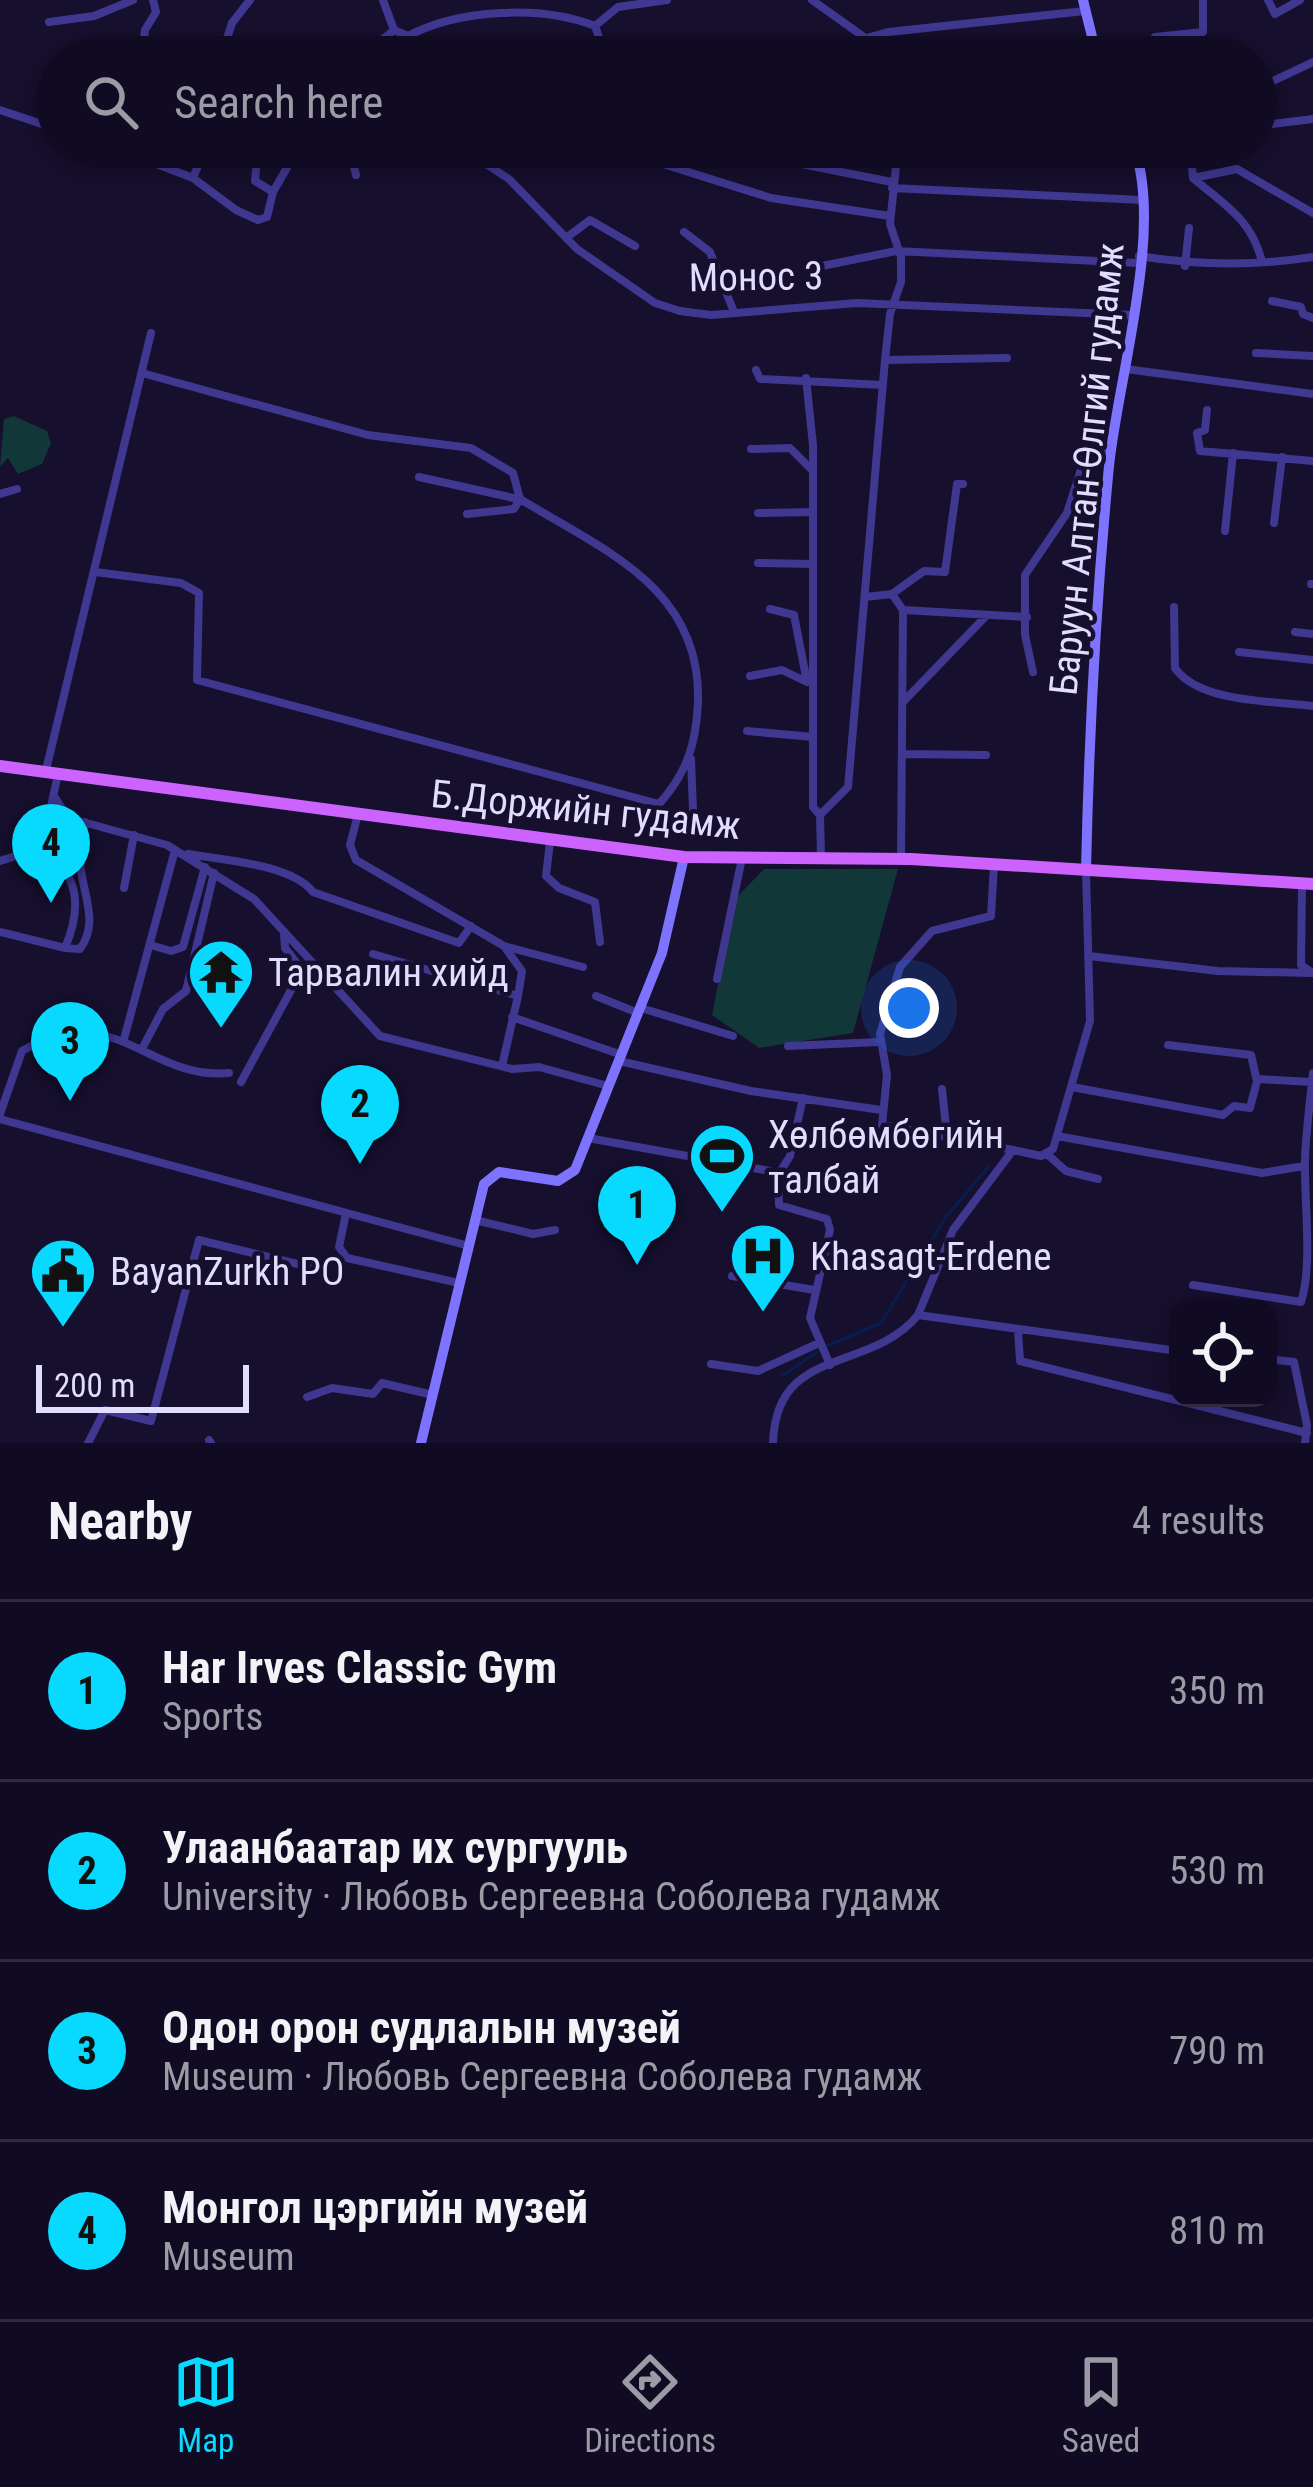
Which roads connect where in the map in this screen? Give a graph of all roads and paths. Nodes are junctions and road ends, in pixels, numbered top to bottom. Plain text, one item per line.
1 (133, 0) edge
2 (153, 0) edge
3 (250, 0) edge
4 (383, 0) edge
5 (667, 0) edge
6 (812, 0) edge
7 (1203, 0) edge
8 (1268, 0) edge
9 (1300, 0) edge
10 (1084, 6) edge
11 (50, 22) dead end
12 (595, 26) junction
13 (394, 30) junction
14 (144, 36) edge
15 (228, 36) edge
16 (387, 36) edge
17 (408, 36) joint
18 (596, 36) edge
19 (863, 36) edge
20 (871, 36) edge
21 (1092, 36) edge
22 (1165, 36) edge
23 (1313, 62) edge
24 (1277, 79) edge
25 (0, 110) edge
26 (1313, 119) edge
27 (36, 122) edge
28 (1277, 123) edge
29 (167, 168) edge
30 (197, 168) edge
31 (256, 168) edge
32 (287, 168) edge
33 (354, 168) edge
34 (492, 168) edge
35 (674, 168) edge
36 (813, 168) edge
37 (895, 168) edge
38 (1137, 168) edge
39 (1191, 168) edge
40 (356, 175) dead end
41 (193, 178) junction
42 (1192, 178) junction
43 (892, 185) junction
44 (273, 191) junction
45 (1142, 200) junction
46 (1313, 213) edge
47 (890, 216) junction
48 (1190, 228) dead end
49 (684, 232) dead end
50 (566, 238) junction
51 (635, 246) dead end
52 (896, 251) junction
53 (1313, 257) edge
54 (1139, 259) junction
55 (1298, 260) junction
56 (1262, 262) junction
57 (1185, 266) junction
58 (1313, 267) edge
59 (812, 268) dead end
60 (1272, 301) dead end
61 (894, 304) junction
62 (734, 312) junction
63 (1133, 316) junction
64 (1313, 318) edge
65 (151, 333) dead end
66 (1256, 353) dead end
67 (1313, 356) edge
68 (1007, 358) dead end
69 (885, 360) junction
70 (1126, 369) junction
71 (756, 370) dead end
72 (142, 373) junction
73 (806, 378) junction
74 (883, 385) junction
75 (1313, 394) edge
76 (1207, 410) dead end
77 (751, 449) dead end
78 (1112, 450) junction
79 (1233, 453) junction
80 (1282, 457) junction
81 (1313, 460) edge
82 (812, 470) junction
83 (418, 477) dead end
84 (963, 484) dead end
85 (17, 489) dead end
86 (0, 494) edge
87 (520, 499) junction
88 (812, 512) junction
89 (758, 513) dead end
90 (466, 514) dead end
91 (1274, 523) dead end
92 (1225, 531) dead end
93 (758, 563) dead end
94 (812, 564) junction
95 (95, 572) junction
96 (892, 593) junction
97 (865, 597) junction
98 (1174, 607) dead end
99 (770, 609) dead end
100 (903, 610) junction
101 (988, 614) junction
102 (1027, 616) junction
103 (1295, 632) dead end
104 (1313, 634) edge
105 (1239, 652) dead end
106 (1313, 660) edge
107 (1033, 672) dead end
108 (750, 676) dead end
109 (809, 684) junction
110 (903, 702) junction
111 (1313, 706) edge
112 (747, 731) dead end
113 (812, 737) junction
114 (904, 754) junction
115 (986, 754) dead end
116 (691, 757) junction
117 (0, 766) edge
118 (52, 770) junction
119 (55, 796) junction
120 (693, 810) dead end
121 (358, 813) junction
122 (820, 814) junction
123 (86, 823) junction
124 (134, 835) junction
125 (550, 842) junction
126 (42, 848) junction
127 (178, 851) junction
128 (684, 857) junction
129 (821, 857) junction
130 (742, 858) junction
131 (901, 859) junction
132 (0, 860) edge
133 (994, 865) junction
134 (210, 870) junction
135 (1086, 870) junction
136 (1308, 884) edge
137 (124, 887) dead end
138 (471, 926) junction
139 (0, 932) edge
140 (284, 934) junction
141 (600, 942) dead end
142 (149, 945) junction
143 (504, 946) junction
144 (64, 948) junction
145 (373, 954) dead end
146 (1089, 956) junction
147 (583, 967) dead end
148 (1313, 973) edge
149 (717, 979) dead end
150 (518, 996) junction
151 (596, 996) dead end
152 (640, 1010) junction
153 (512, 1017) junction
154 (733, 1036) dead end
155 (124, 1039) junction
156 (879, 1042) junction
157 (1168, 1045) dead end
158 (788, 1046) dead end
159 (143, 1047) junction
160 (620, 1058) junction
161 (502, 1066) junction
162 (229, 1073) dead end
163 (1257, 1078) junction
164 (1313, 1079) edge
165 (241, 1082) dead end
166 (608, 1087) junction
167 (1072, 1087) junction
168 (942, 1089) dead end
169 (803, 1098) junction
170 (881, 1111) junction
171 (1311, 1111) edge
172 (0, 1117) edge
173 (1058, 1136) junction
174 (946, 1137) junction
175 (588, 1138) junction
176 (1013, 1150) junction
177 (1047, 1154) junction
178 (1308, 1160) edge
179 (777, 1177) junction
180 (1098, 1179) dead end
181 (1310, 1195) edge
182 (346, 1213) junction
183 (475, 1220) junction
184 (555, 1230) dead end
185 (1311, 1244) edge
186 (469, 1246) junction
187 (322, 1270) dead end
188 (1312, 1274) edge
189 (732, 1276) dead end
190 (459, 1283) junction
191 (1192, 1286) dead end
192 (814, 1290) junction
193 (918, 1315) junction
194 (1018, 1330) junction
195 (819, 1342) junction
196 (1169, 1351) edge
197 (1277, 1360) edge
198 (711, 1364) dead end
199 (830, 1365) junction
200 (433, 1395) junction
201 (307, 1397) dead end
202 (1306, 1438) edge
203 (88, 1443) edge
204 (421, 1443) edge
205 (773, 1443) edge

1 - 11 street
2 - 14 street
3 - 15 street
4 - 13 street
5 - 12 street
6 - 19 street
7 - 22 street
8 - 9 street
10 - 20 street
10 - 21 main road
12 - 17 street
12 - 18 street
13 - 16 street
13 - 17 street
23 - 24 street
25 - 27 street
26 - 28 street
29 - 41 street
30 - 41 street
31 - 44 street
32 - 44 street
33 - 40 street
34 - 50 street, Монос 3
35 - 47 street
36 - 43 street
37 - 43 street
38 - 45 main road, Баруун Алтан-Өлгий гудамж
39 - 42 street
41 - 44 street
42 - 46 street
42 - 56 street
43 - 45 street
43 - 47 street
45 - 54 main road, Баруун Алтан-Өлгий гудамж
47 - 52 street
48 - 57 street
49 - 62 street
50 - 51 street
50 - 62 street, Монос 3
52 - 54 street
52 - 59 street
52 - 61 street
53 - 55 street
54 - 57 street
54 - 63 main road, Баруун Алтан-Өлгий гудамж
55 - 56 street
55 - 58 street
56 - 57 street
60 - 64 street
61 - 62 street, Монос 3
61 - 63 street, Монос 3
61 - 69 street
63 - 70 main road, Баруун Алтан-Өлгий гудамж
65 - 72 street
66 - 67 street
68 - 69 street
69 - 74 street
70 - 75 street
70 - 78 main road, Баруун Алтан-Өлгий гудамж
71 - 73 street
72 - 87 street
72 - 95 street
73 - 74 street
73 - 82 street
74 - 97 street
76 - 79 street
77 - 82 street
78 - 102 street
78 - 135 main road, Баруун Алтан-Өлгий гудамж
79 - 80 street
79 - 92 street
80 - 81 street
80 - 91 street
82 - 88 street
83 - 87 street
84 - 96 street
85 - 86 street
87 - 90 street
87 - 116 street
88 - 89 street
88 - 94 street
93 - 94 street
94 - 109 street
95 - 116 street
95 - 118 street
96 - 97 street
96 - 100 street
97 - 122 street
98 - 111 street
99 - 109 street
100 - 101 street
100 - 110 street
101 - 102 street
101 - 110 street
102 - 107 street
103 - 104 street
105 - 106 street
108 - 109 street
109 - 113 street
110 - 114 street
112 - 113 street
113 - 122 street
114 - 115 street
114 - 131 street
116 - 120 street
117 - 118 main road, Б.Доржийн гудамж
118 - 119 street
118 - 121 main road, Б.Доржийн гудамж
119 - 123 street
119 - 126 street
121 - 125 main road, Б.Доржийн гудамж
121 - 138 street
122 - 129 street
123 - 124 street
123 - 144 street
124 - 127 street
124 - 137 street
125 - 128 main road, Б.Доржийн гудамж
125 - 141 street
126 - 132 street
126 - 144 street
127 - 134 street
127 - 138 street
127 - 142 street
128 - 130 main road, Б.Доржийн гудамж
128 - 152 main road
129 - 130 main road, Б.Доржийн гудамж
129 - 131 main road, Б.Доржийн гудамж
130 - 149 street
131 - 133 main road, Б.Доржийн гудамж
133 - 135 main road, Б.Доржийн гудамж
133 - 156 street
134 - 140 street
134 - 142 street
134 - 159 street
135 - 136 main road, Б.Доржийн гудамж
135 - 146 street
136 - 148 street
138 - 143 street
139 - 144 street
140 - 161 street
140 - 165 street
142 - 155 street
143 - 147 street
143 - 150 street
145 - 150 street
146 - 148 street
146 - 167 street
150 - 153 street
151 - 152 street
152 - 154 street
152 - 160 main road
153 - 160 street
153 - 161 street
155 - 159 street
155 - 172 street
156 - 158 street
156 - 170 street
157 - 163 street
159 - 162 street
160 - 166 main road
160 - 169 street
161 - 166 street
163 - 164 street
163 - 167 street
164 - 171 street
166 - 175 main road
167 - 173 street
168 - 174 street
169 - 170 street
169 - 179 street
170 - 174 street
171 - 178 street
172 - 182 street
173 - 177 street
173 - 178 street
174 - 176 street
175 - 179 street
175 - 183 main road
176 - 177 street
176 - 193 street
177 - 180 street
178 - 181 street
179 - 192 street
181 - 185 street
182 - 186 street
182 - 190 street
183 - 184 street
183 - 186 main road
185 - 188 street
186 - 190 main road
187 - 203 street
188 - 191 street
189 - 192 street
190 - 200 main road
192 - 195 street
193 - 194 street
193 - 199 street
194 - 196 street
194 - 202 street
195 - 198 street
195 - 199 street
197 - 202 street
199 - 205 street
200 - 201 street
200 - 204 main road

